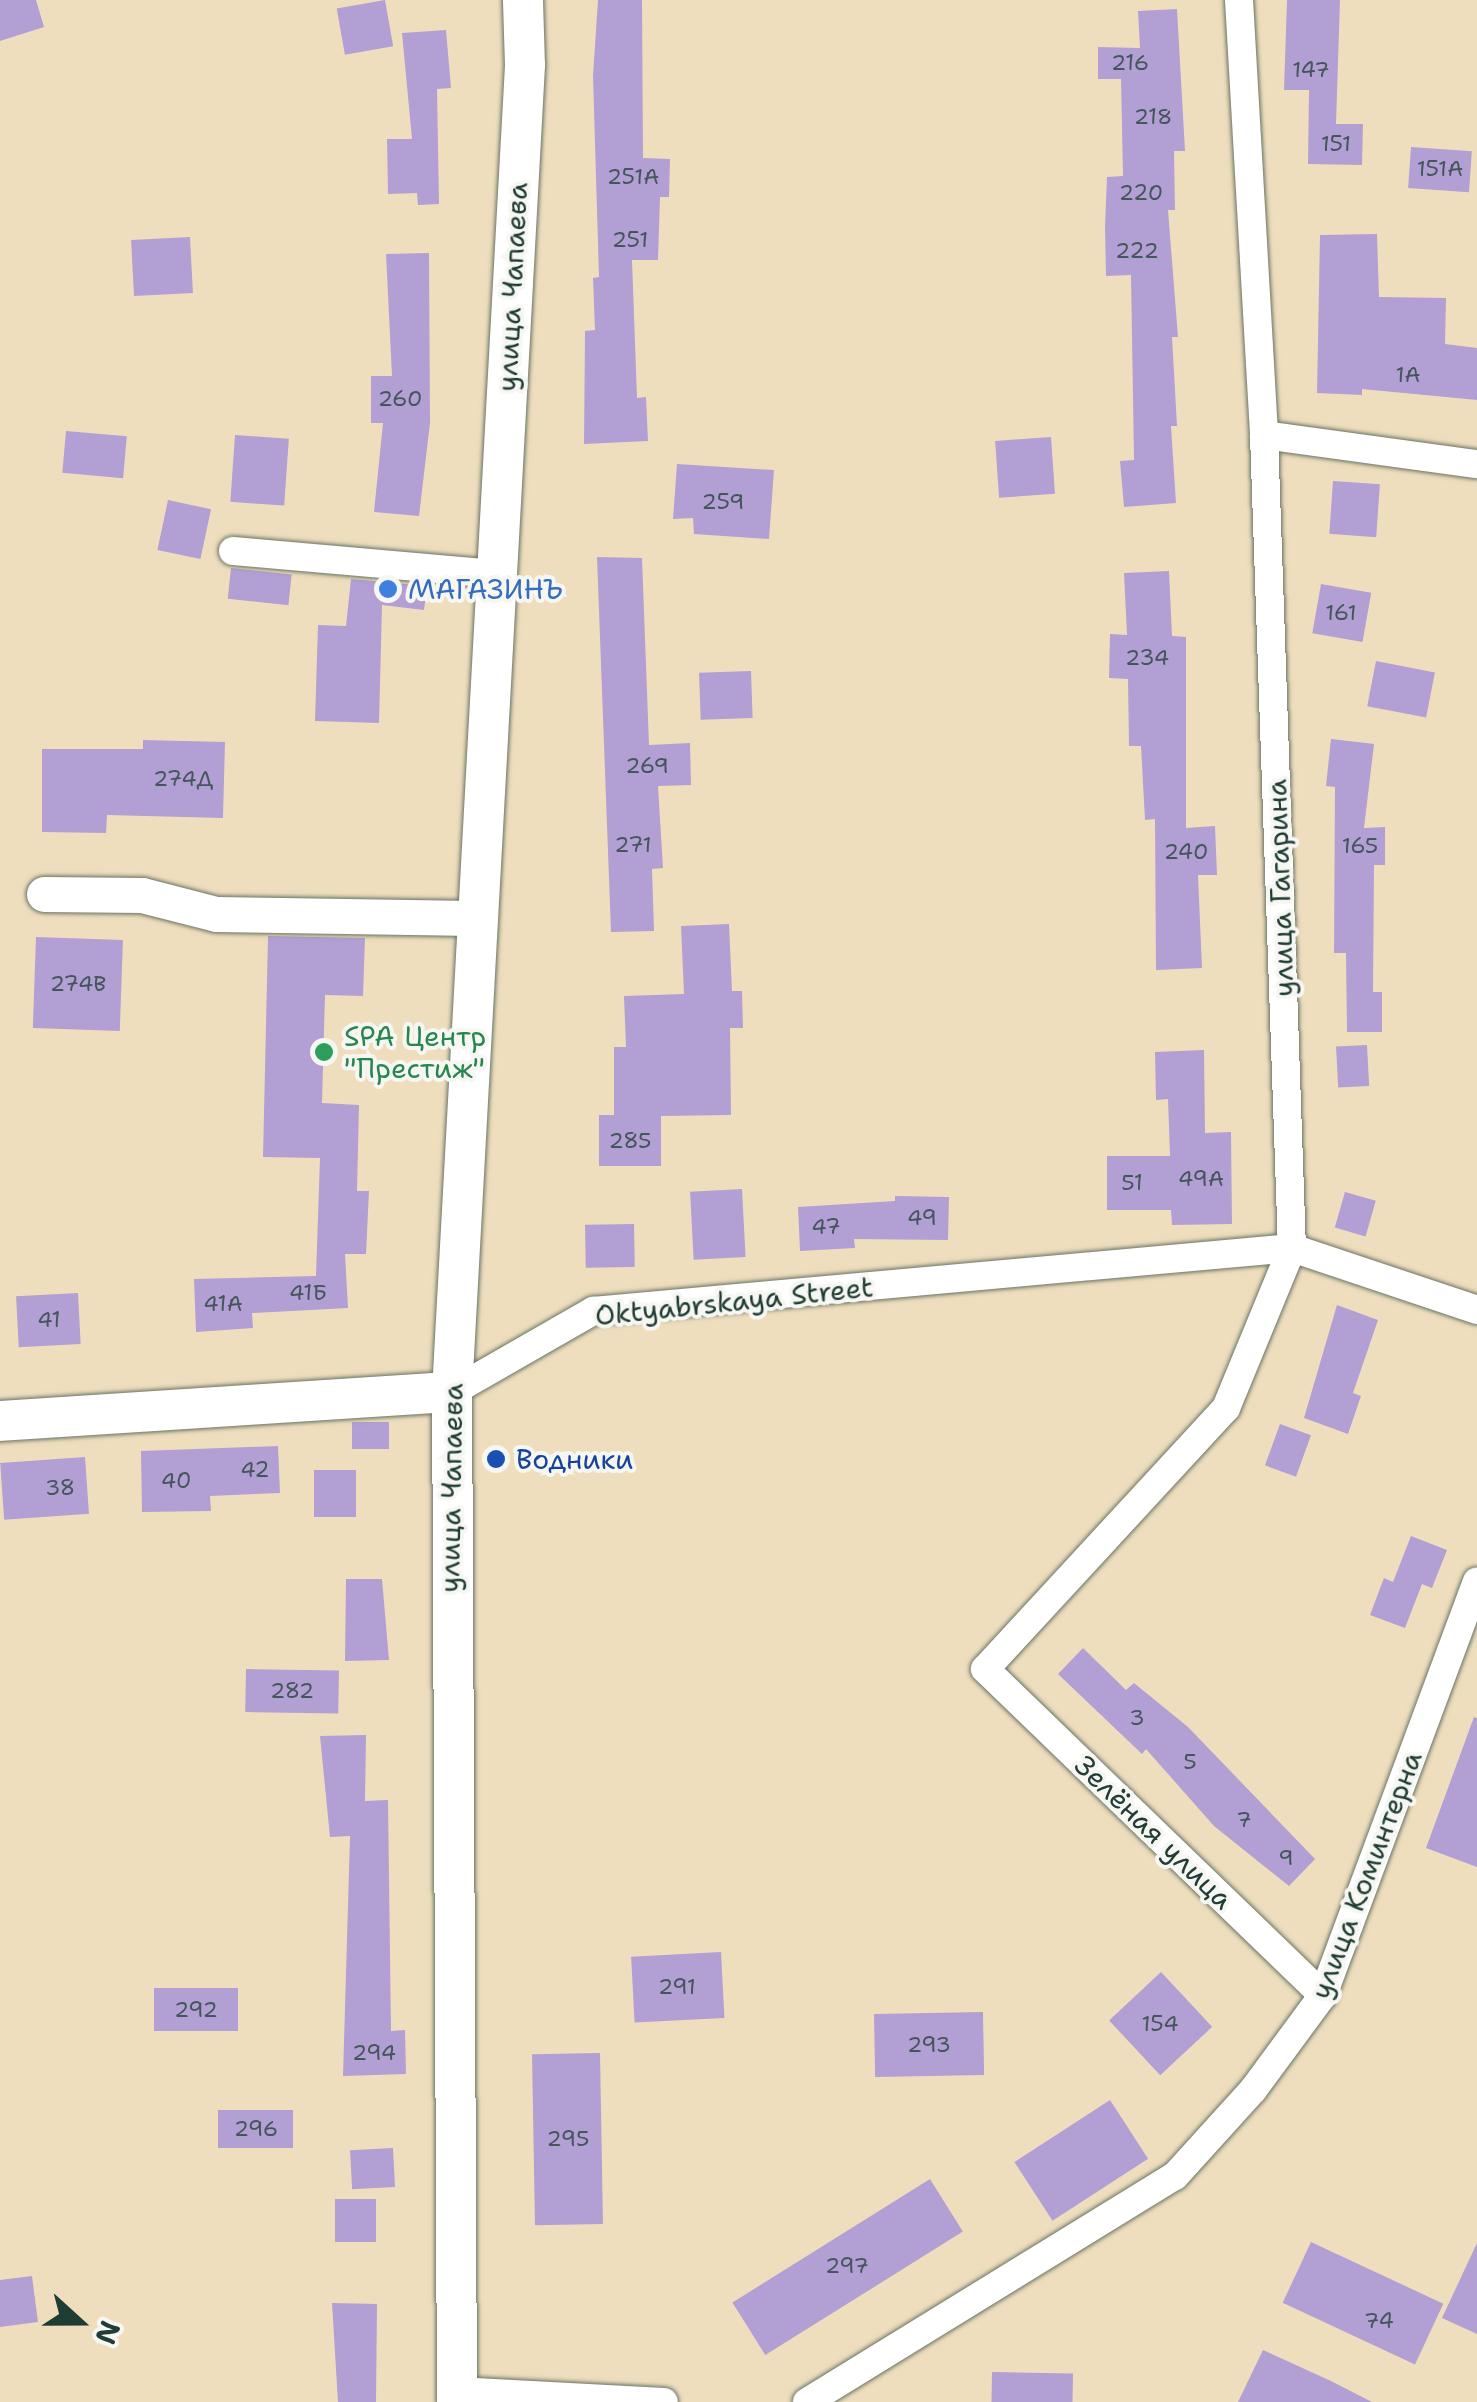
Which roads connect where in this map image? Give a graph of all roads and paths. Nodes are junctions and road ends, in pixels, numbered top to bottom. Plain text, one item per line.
1 (523, 0) edge
2 (1239, 0) edge
3 (1264, 436) junction
4 (1477, 464) edge
5 (233, 550) dead end
6 (495, 574) junction
7 (44, 894) dead end
8 (474, 918) junction
9 (1292, 1248) junction
10 (1477, 1310) edge
11 (452, 1392) junction
12 (0, 1421) edge
13 (1477, 1582) edge
14 (985, 1670) joint
15 (1324, 1995) junction
16 (457, 2397) edge
17 (664, 2402) edge
18 (807, 2402) edge

1 - 6 main road, улица Чапаева
2 - 3 street, улица Гагарина
3 - 4 street
3 - 9 street, улица Гагарина
5 - 6 street
6 - 8 main road, улица Чапаева
7 - 8 street
8 - 11 main road, улица Чапаева
9 - 10 street, Oktyabrskaya Street
9 - 11 street, Oktyabrskaya Street
9 - 14 street, улица Гагарина
11 - 12 main road, Oktyabrskaya Street
11 - 16 main road, улица Чапаева
13 - 15 street, улица Коминтерна
14 - 15 street, Зелёная улица
15 - 18 street, улица Коминтерна
16 - 17 street

